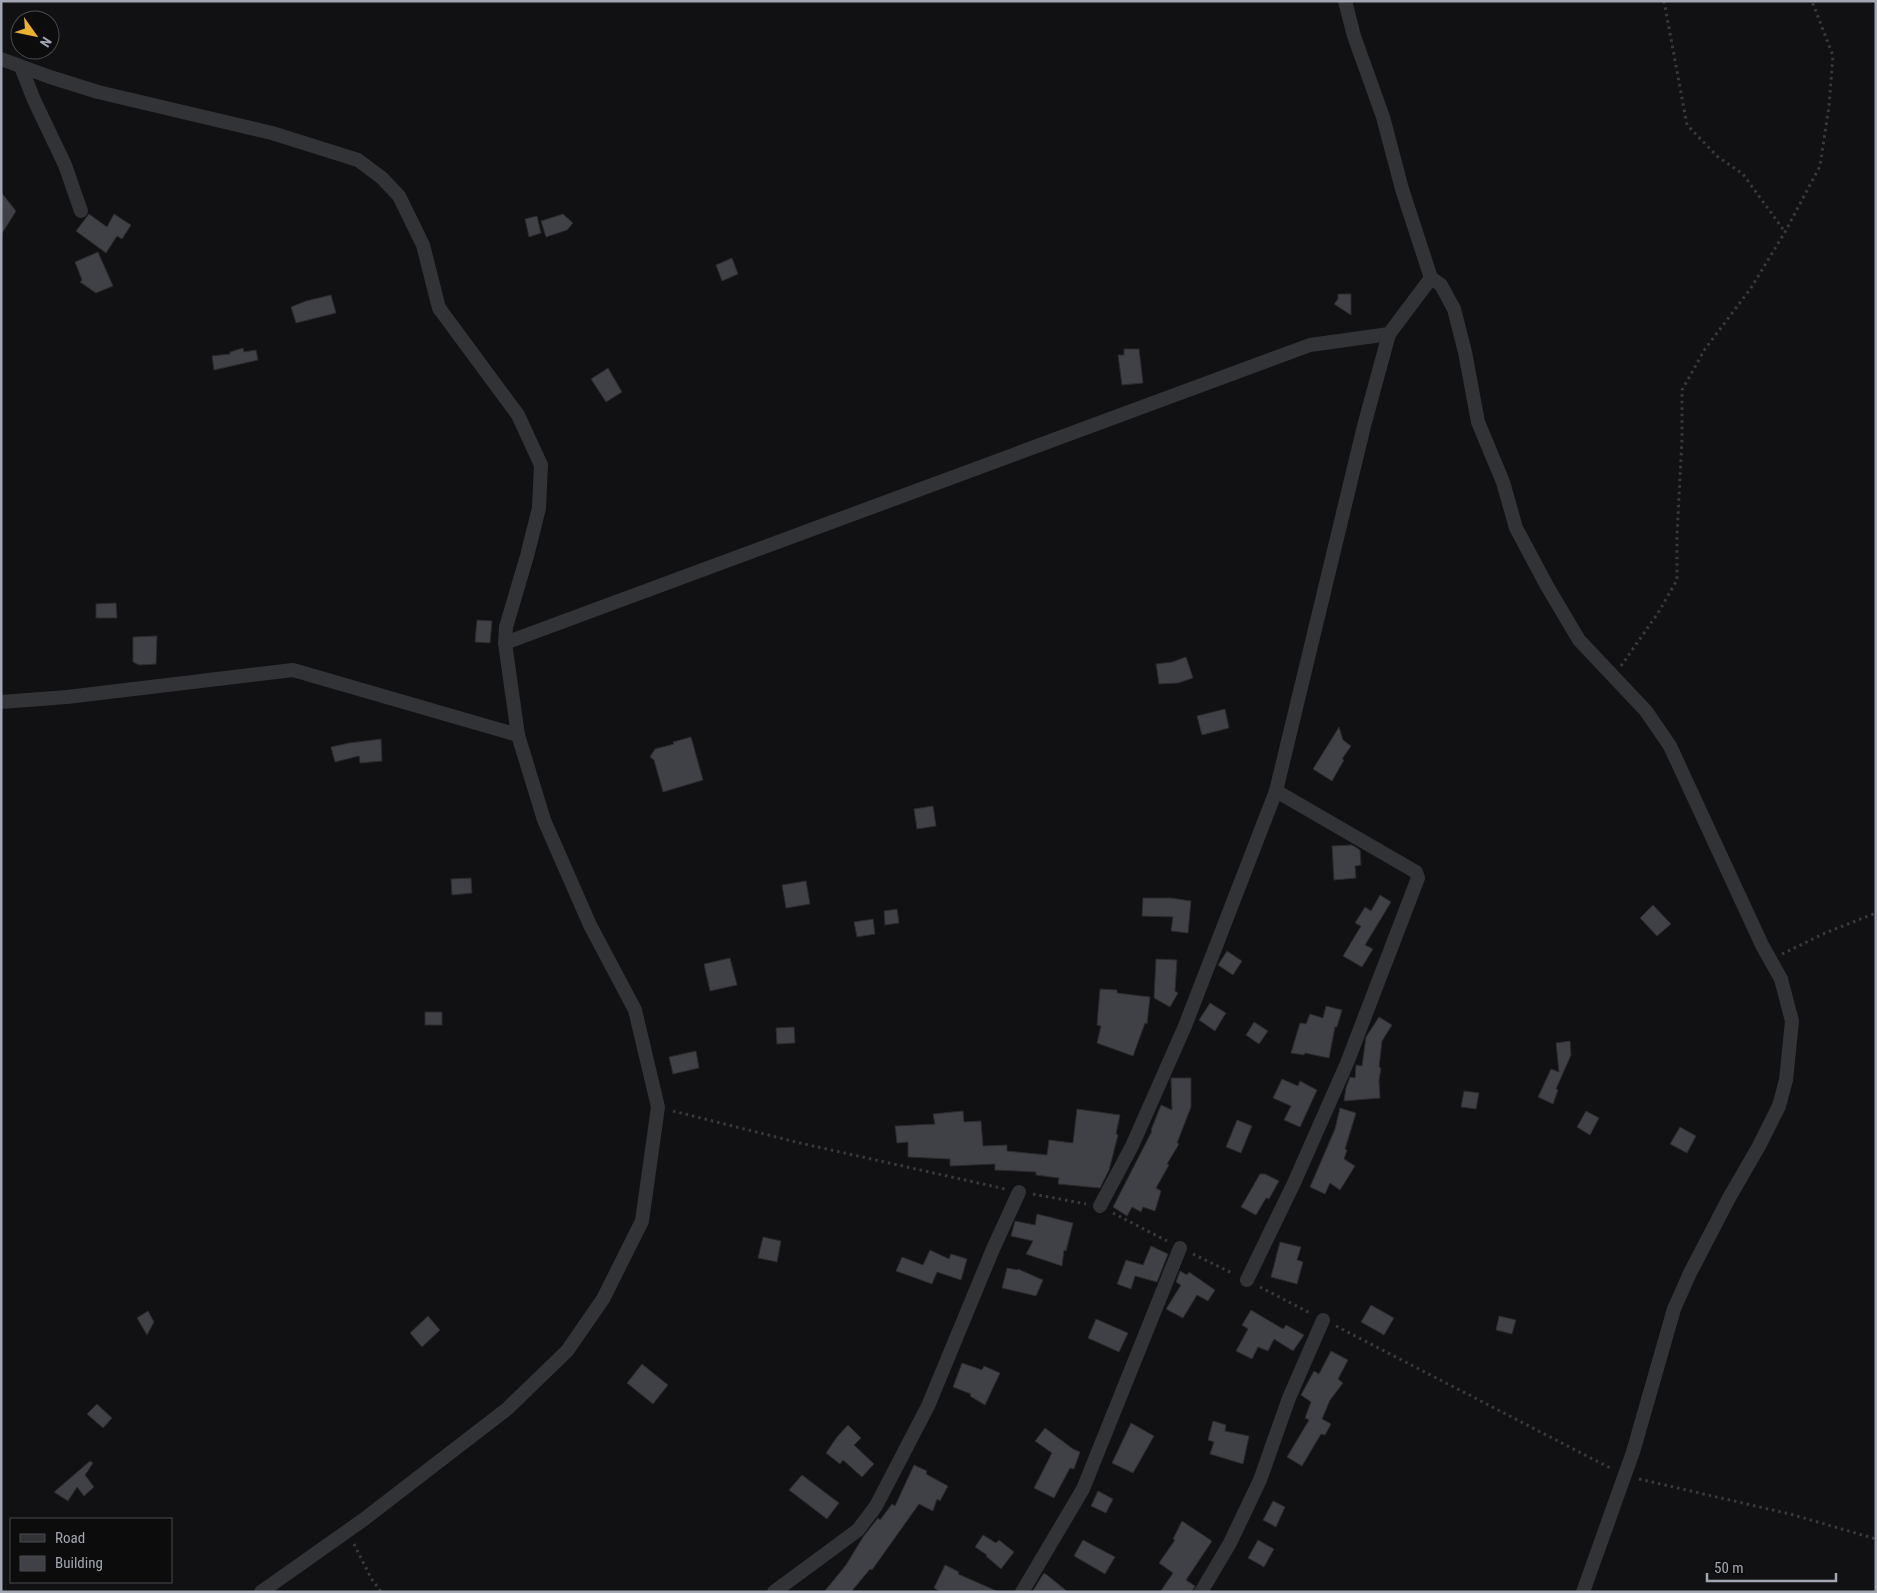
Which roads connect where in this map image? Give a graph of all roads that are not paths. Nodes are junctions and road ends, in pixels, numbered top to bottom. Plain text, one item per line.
1 (1345, 1) edge
2 (1, 59) edge
3 (21, 67) junction
4 (81, 211) dead end
5 (1431, 278) junction
6 (1388, 334) junction
7 (505, 643) junction
8 (1, 702) edge
9 (518, 735) junction
10 (1276, 791) junction
11 (1019, 1192) road end
12 (1100, 1206) road end
13 (1180, 1248) road end
14 (1246, 1280) road end
15 (1324, 1320) road end
16 (261, 1592) edge
17 (774, 1592) edge
18 (1022, 1592) edge
19 (1201, 1592) edge
20 (1583, 1592) edge

1 - 5 street
2 - 3 street
3 - 4 street
3 - 7 street
5 - 6 street
5 - 20 street
6 - 7 street
6 - 10 street
7 - 9 street
8 - 9 street
9 - 16 street
10 - 12 street
10 - 14 street
11 - 17 street
13 - 18 street
15 - 19 street

